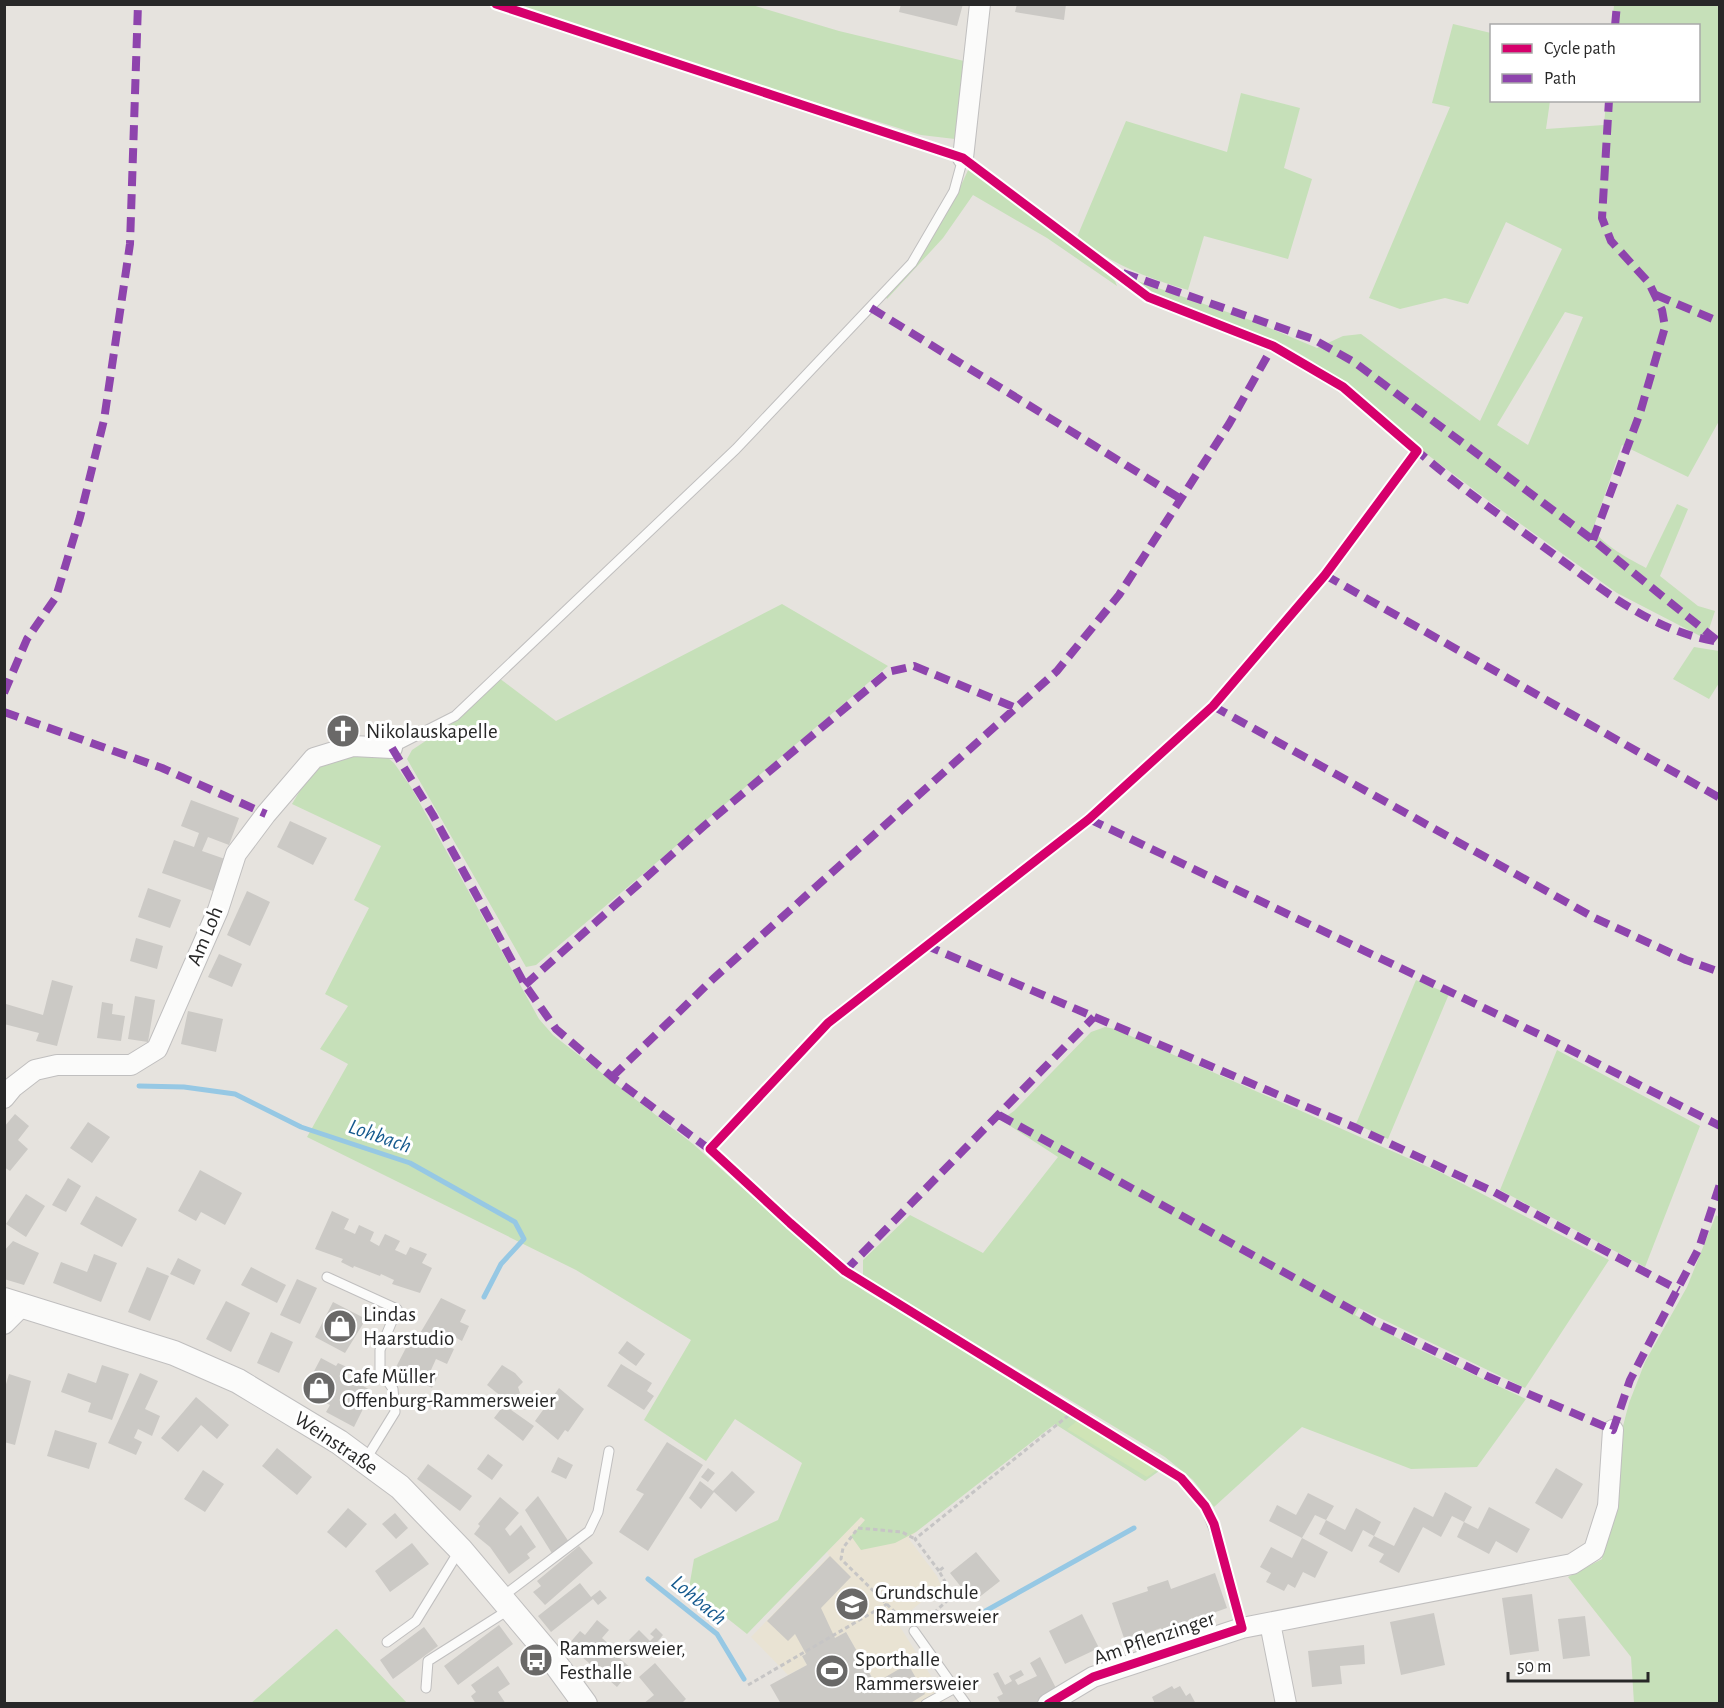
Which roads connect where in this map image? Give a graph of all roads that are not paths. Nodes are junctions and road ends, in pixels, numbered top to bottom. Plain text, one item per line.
1 (980, 4) edge
2 (963, 158) joint
3 (392, 748) joint
4 (4, 1098) edge
5 (327, 1277) dead end
6 (14, 1303) edge
7 (4, 1324) edge
8 (1613, 1430) dead end
9 (609, 1451) dead end
10 (365, 1461) junction
11 (1205, 1506) dead end
12 (460, 1549) junction
13 (507, 1602) junction
14 (1270, 1623) junction
15 (1242, 1628) junction
16 (914, 1631) road end
17 (387, 1642) dead end
18 (426, 1688) dead end
19 (955, 1688) junction
20 (585, 1704) edge
21 (926, 1704) edge
22 (966, 1704) edge
23 (1048, 1704) edge
24 (1286, 1704) edge

1 - 2 street
2 - 3 lane
3 - 4 street, Am Loh
5 - 10 lane
6 - 7 street
6 - 10 street, Weinstraße
8 - 14 street, Am Pflenzinger
9 - 13 lane
10 - 12 street, Weinstraße
11 - 15 lane
12 - 13 street, Weinstraße
12 - 17 lane
13 - 18 lane
13 - 20 street, Weinstraße
14 - 15 street, Am Pflenzinger
14 - 24 street
15 - 23 street, Am Pflenzinger
16 - 19 lane
19 - 21 lane
19 - 22 lane

